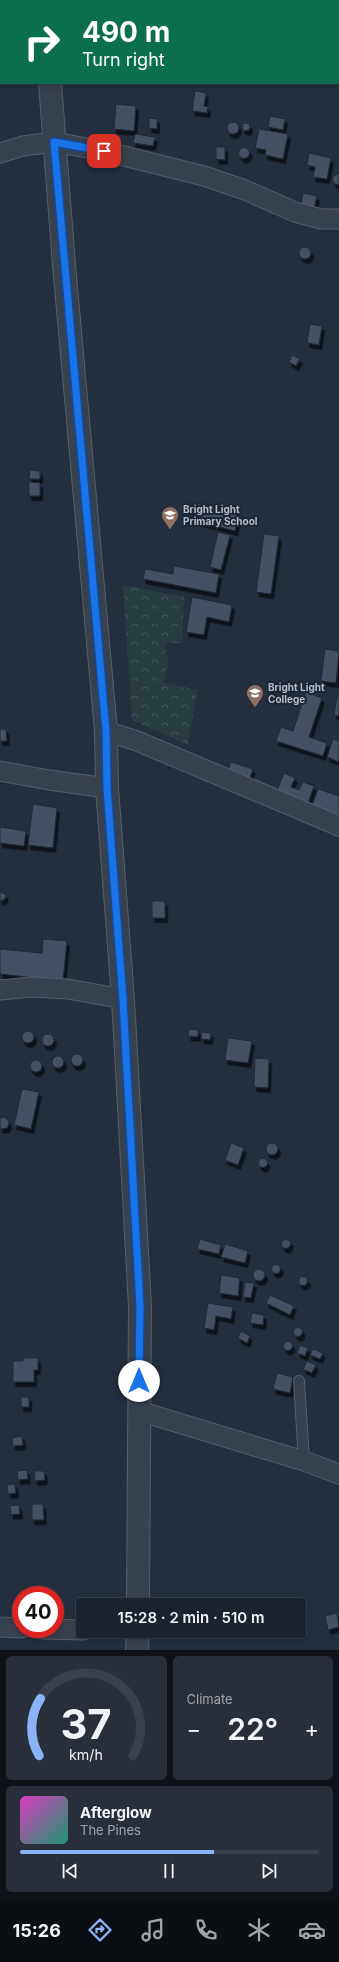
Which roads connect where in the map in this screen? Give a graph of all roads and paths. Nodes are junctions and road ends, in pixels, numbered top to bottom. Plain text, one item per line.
1 (50, 84) edge
2 (54, 142) junction
3 (0, 153) edge
4 (339, 218) edge
5 (106, 731) junction
6 (0, 771) edge
7 (107, 788) junction
8 (339, 826) edge
9 (0, 990) edge
10 (123, 1000) junction
11 (299, 1381) dead end
12 (139, 1411) junction
13 (304, 1461) junction
14 (339, 1474) edge
15 (138, 1598) edge
16 (0, 1627) edge
17 (12, 1628) edge
18 (64, 1630) edge
19 (76, 1630) edge
20 (138, 1638) edge
21 (138, 1650) edge

1 - 2 street
2 - 3 street
2 - 4 street
2 - 5 street
5 - 7 street
5 - 8 street
6 - 7 street
7 - 10 street
9 - 10 street
10 - 12 street
11 - 13 lane
12 - 13 street
12 - 15 street
13 - 14 street
16 - 17 street
18 - 19 street
20 - 21 street

